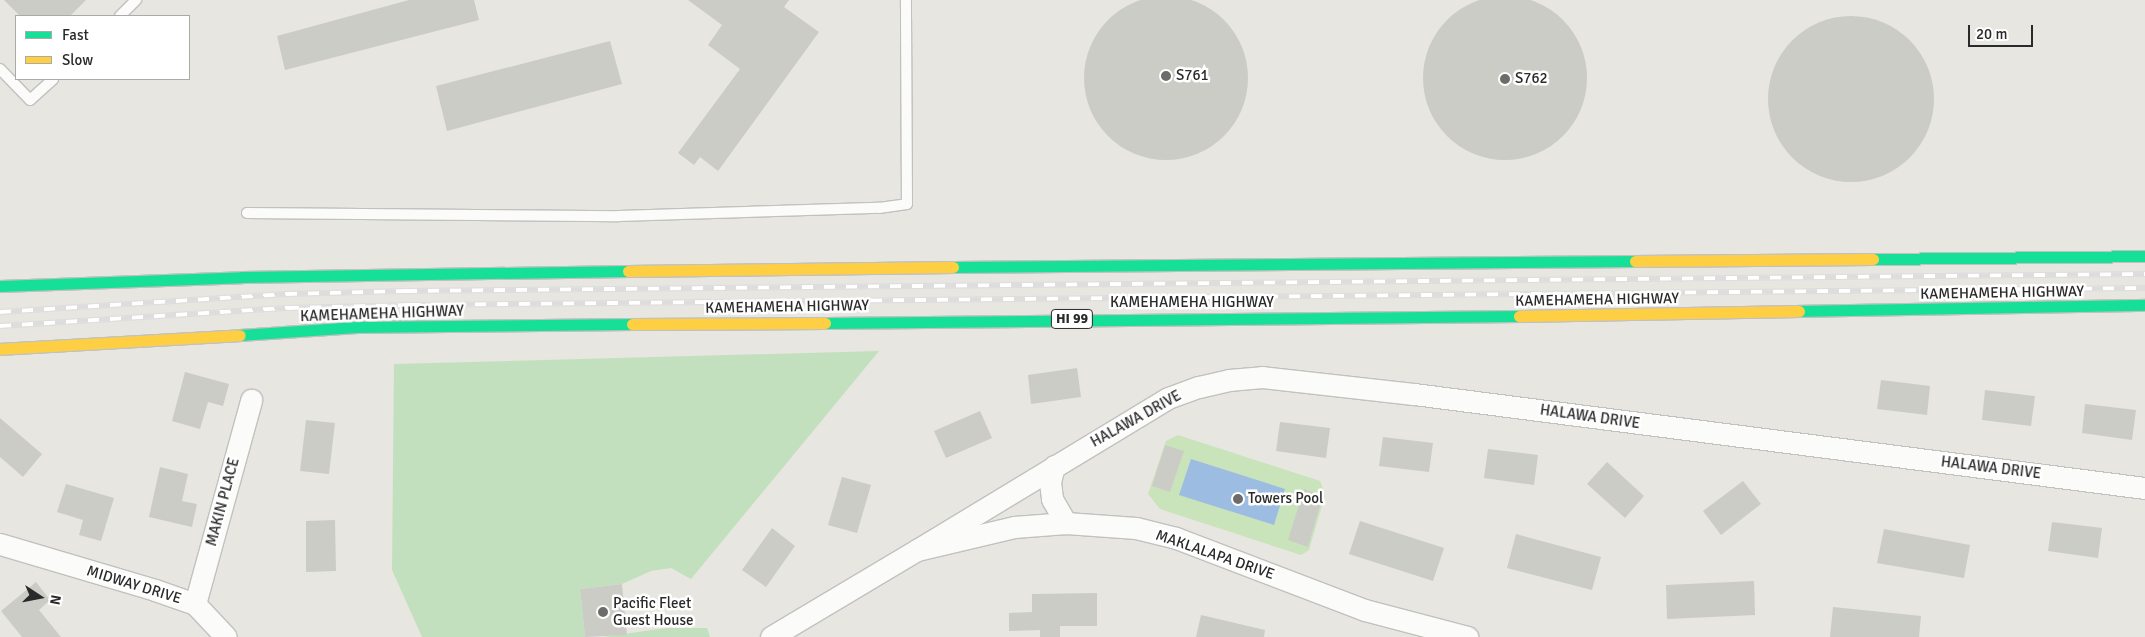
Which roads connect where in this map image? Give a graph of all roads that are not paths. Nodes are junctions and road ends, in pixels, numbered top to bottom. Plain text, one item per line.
1 (136, 0) edge
2 (906, 0) edge
3 (121, 15) edge
4 (0, 69) edge
5 (52, 80) edge
6 (247, 212) dead end
7 (2145, 256) edge
8 (0, 286) edge
9 (2145, 305) edge
10 (0, 349) edge
11 (250, 400) dead end
12 (1054, 466) junction
13 (2145, 488) edge
14 (1066, 523) junction
15 (0, 544) edge
16 (917, 550) junction
17 (196, 604) junction
18 (226, 637) edge
19 (772, 637) edge
20 (1467, 637) edge

1 - 3 lane
2 - 6 lane
4 - 5 lane
7 - 8 main road
9 - 10 main road, KAMEHAMEHA HIGHWAY / HI 99
11 - 17 street, MAKIN PLACE
12 - 13 street, HALAWA DRIVE
12 - 14 street
12 - 16 street, HALAWA DRIVE
14 - 16 street, MAKLALAPA DRIVE
14 - 20 street, MAKLALAPA DRIVE
15 - 17 street, MIDWAY DRIVE
16 - 19 street, MAKLALAPA DRIVE
17 - 18 street, MIDWAY DRIVE

